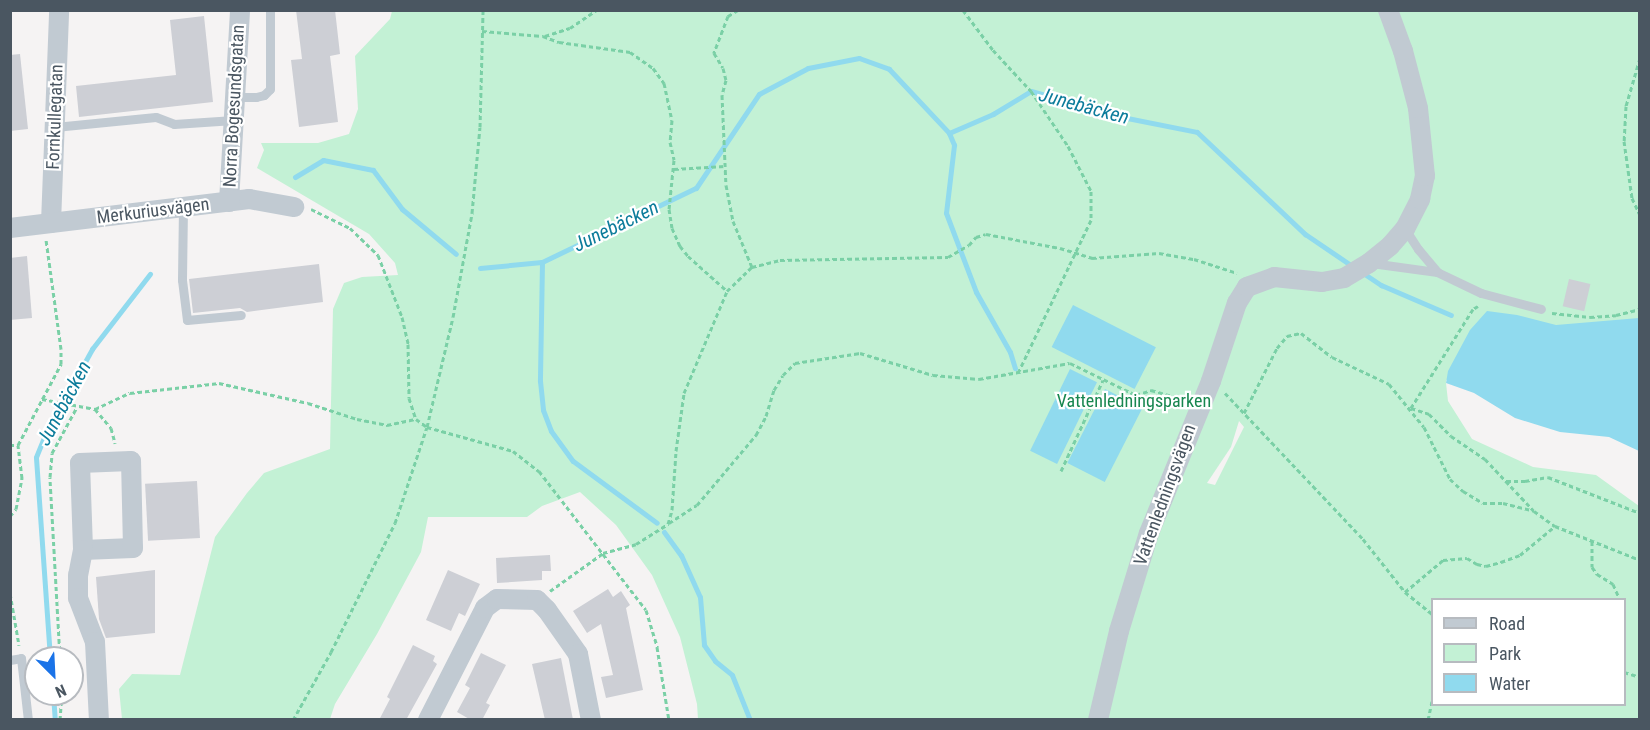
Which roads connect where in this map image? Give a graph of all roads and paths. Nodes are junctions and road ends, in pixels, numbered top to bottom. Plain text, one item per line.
1 (59, 10) edge
2 (240, 10) edge
3 (270, 10) edge
4 (483, 10) edge
5 (597, 10) edge
6 (738, 10) edge
7 (963, 10) edge
8 (1388, 10) edge
9 (482, 31) junction
10 (543, 36) junction
11 (1640, 58) edge
12 (235, 97) junction
13 (234, 120) junction
14 (55, 127) junction
15 (725, 166) junction
16 (674, 169) junction
17 (229, 202) junction
18 (183, 207) junction
19 (294, 207) joint
20 (1640, 215) edge
21 (47, 223) junction
22 (10, 228) edge
23 (1406, 228) junction
24 (1077, 253) junction
25 (1369, 263) junction
26 (752, 267) junction
27 (1437, 272) junction
28 (1258, 281) junction
29 (727, 291) junction
30 (1481, 305) dead end
31 (1540, 309) joint
32 (1640, 309) edge
33 (241, 315) dead end
34 (1018, 373) junction
35 (1103, 380) junction
36 (1211, 381) junction
37 (42, 399) junction
38 (1199, 404) junction
39 (75, 406) junction
40 (1410, 408) junction
41 (94, 409) junction
42 (1244, 413) junction
43 (416, 419) junction
44 (427, 427) junction
45 (10, 445) edge
46 (18, 445) junction
47 (117, 461) junction
48 (1061, 471) dead end
49 (1506, 481) junction
50 (1534, 511) junction
51 (1640, 513) edge
52 (10, 516) edge
53 (668, 524) junction
54 (1555, 526) junction
55 (1592, 540) junction
56 (83, 550) junction
57 (603, 553) junction
58 (1640, 560) edge
59 (1405, 592) junction
60 (10, 593) edge
61 (1619, 598) edge
62 (537, 600) junction
63 (1431, 613) edge
64 (59, 646) edge
65 (16, 659) edge
66 (28, 720) edge
67 (99, 720) edge
68 (293, 720) edge
69 (428, 720) edge
70 (591, 720) edge
71 (669, 720) edge
72 (1098, 720) edge

1 - 14 street, Fornkullegatan
2 - 12 street, Norra Bogesundsgatan
3 - 12 lane
4 - 9 path
5 - 10 path
6 - 15 path
7 - 24 path
8 - 23 street
9 - 10 path
9 - 44 path
10 - 16 path
11 - 20 path
12 - 13 street, Norra Bogesundsgatan
13 - 14 lane
13 - 17 street, Norra Bogesundsgatan
14 - 21 street, Fornkullegatan
15 - 16 path
15 - 26 path
16 - 29 path
17 - 18 street, Merkuriusvägen
17 - 19 street, Merkuriusvägen
18 - 21 street, Merkuriusvägen
18 - 33 lane
19 - 43 path
21 - 22 street, Merkuriusvägen
21 - 37 path
23 - 25 street
23 - 27 lane
24 - 26 path
24 - 28 path
24 - 34 path
25 - 27 lane
25 - 28 street
26 - 29 path
27 - 31 lane
28 - 36 street, Vattenledningsvägen
29 - 53 path
30 - 40 path
31 - 32 path
34 - 35 path
34 - 53 path
35 - 38 path
35 - 48 path
36 - 38 street, Vattenledningsvägen
36 - 42 path
37 - 39 path
37 - 46 path
38 - 72 street, Vattenledningsvägen
39 - 41 path
39 - 64 path
40 - 42 path
40 - 49 path
40 - 50 path
41 - 43 path
41 - 47 path
42 - 59 path
43 - 44 path
44 - 57 path
44 - 68 path
45 - 46 path
46 - 52 path
47 - 56 street
47 - 56 street
49 - 50 path
49 - 51 path
50 - 54 path
53 - 57 path
54 - 55 path
54 - 59 path
55 - 58 path
55 - 61 path
56 - 67 street
57 - 62 path
57 - 71 path
59 - 63 path
60 - 65 path
62 - 69 street
62 - 70 street
65 - 66 lane

